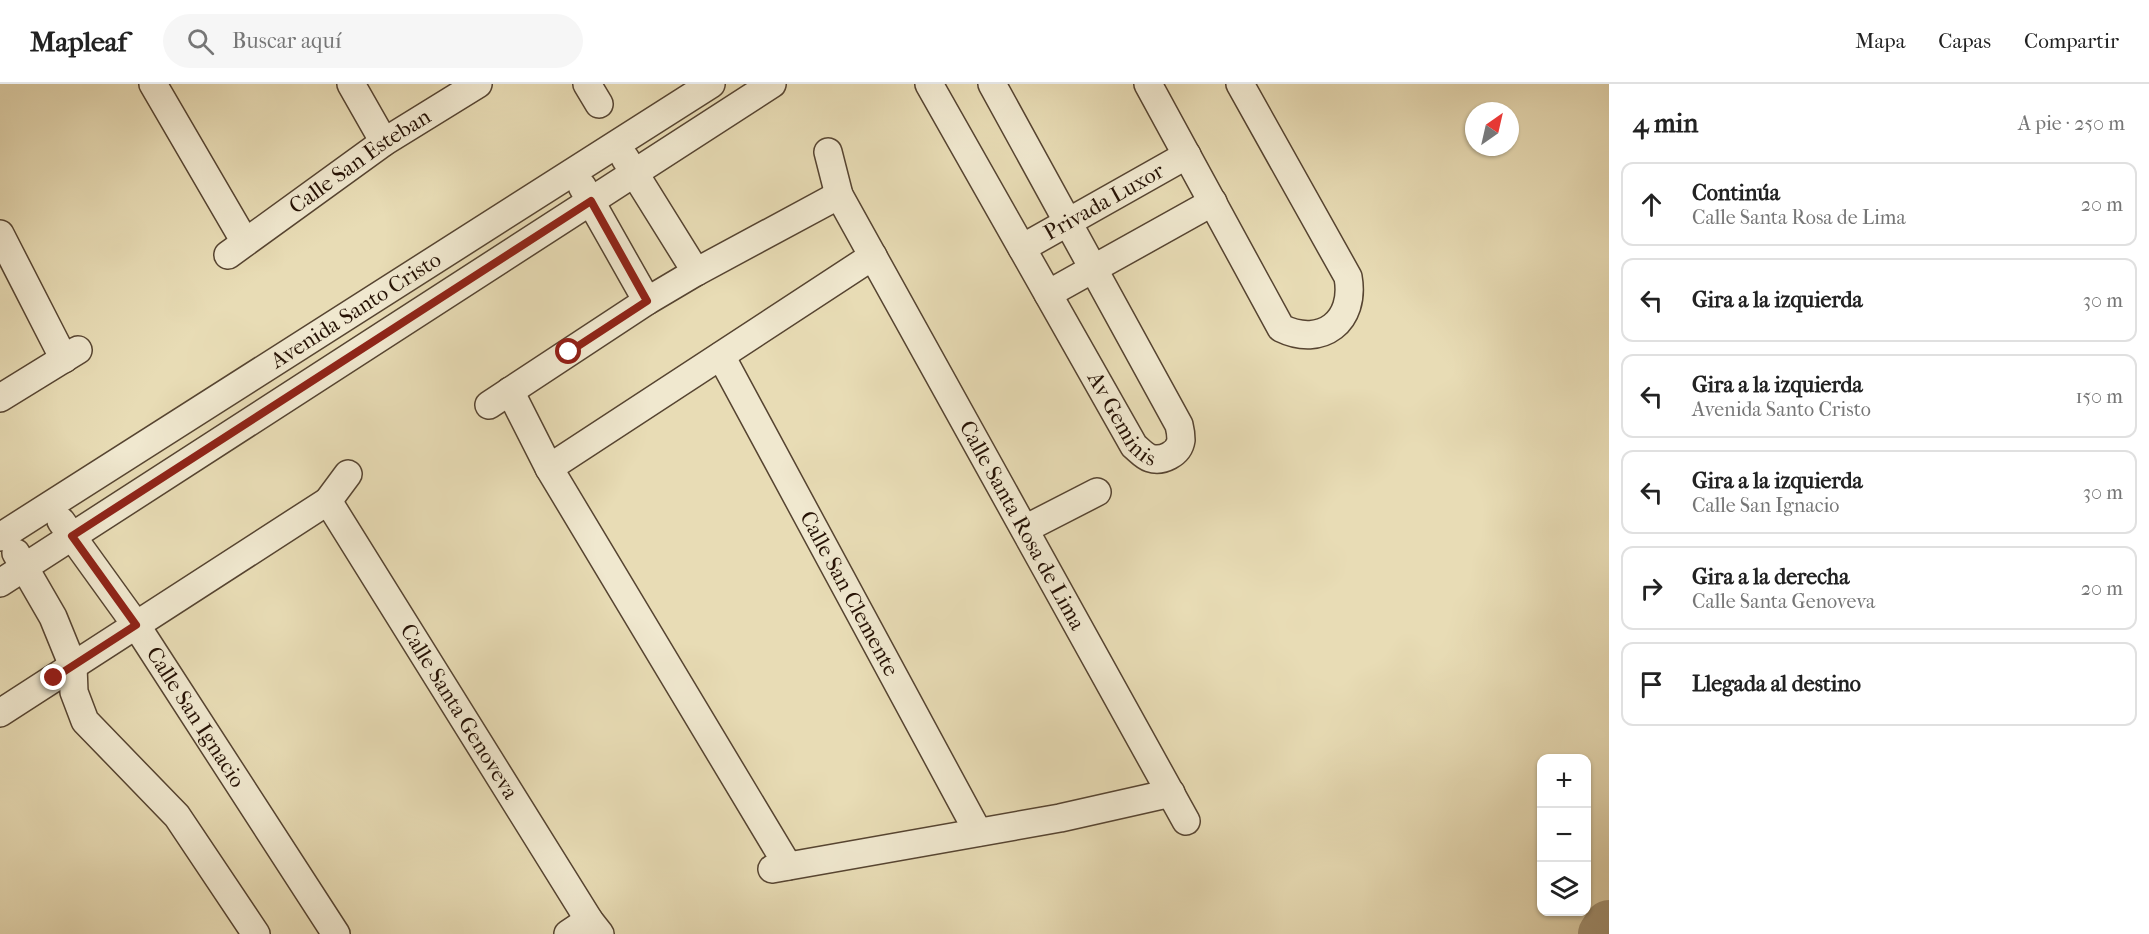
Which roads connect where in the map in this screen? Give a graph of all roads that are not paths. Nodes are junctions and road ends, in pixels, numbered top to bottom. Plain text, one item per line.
1 (153, 84) edge
2 (351, 84) edge
3 (478, 84) edge
4 (711, 84) edge
5 (772, 84) edge
6 (929, 84) edge
7 (992, 84) edge
8 (1148, 84) edge
9 (1240, 84) edge
10 (384, 142) junction
11 (617, 144) junction
12 (828, 152) dead end
13 (1187, 155) junction
14 (573, 172) junction
15 (634, 173) junction
16 (839, 195) junction
17 (591, 201) junction
18 (1213, 202) junction
19 (1068, 222) junction
20 (0, 234) edge
21 (1022, 248) junction
22 (873, 256) junction
23 (1093, 269) junction
24 (696, 272) junction
25 (1048, 294) junction
26 (647, 301) junction
27 (721, 356) junction
28 (0, 398) edge
29 (549, 468) junction
30 (348, 474) dead end
31 (1097, 492) dead end
32 (328, 501) junction
33 (50, 506) junction
34 (1025, 529) junction
35 (3, 536) edge
36 (72, 536) junction
37 (24, 567) junction
38 (0, 583) edge
39 (136, 625) junction
40 (73, 666) junction
41 (0, 712) edge
42 (1171, 793) junction
43 (1186, 820) dead end
44 (978, 832) junction
45 (586, 930) edge
46 (256, 934) edge
47 (336, 934) edge

1 - 10 street, Calle San Esteban
2 - 10 street
3 - 10 street, Calle San Esteban
4 - 11 street, Avenida Santo Cristo
5 - 15 street, Avenida Santo Cristo
6 - 21 street, Av Geminis
7 - 19 street, Av Geminis
8 - 13 street
9 - 18 street
11 - 14 street, Avenida Santo Cristo
11 - 15 street
12 - 16 street, Calle Santa Rosa de Lima
13 - 18 street
13 - 19 street, Privada Luxor
14 - 17 street
14 - 33 street, Avenida Santo Cristo
15 - 17 street, Avenida Santo Cristo
15 - 24 street
16 - 22 street, Calle Santa Rosa de Lima
16 - 24 street
17 - 26 street
17 - 36 street, Avenida Santo Cristo
18 - 23 street
19 - 21 street, Privada Luxor
19 - 23 street, Av Geminis
20 - 28 street
21 - 25 street, Av Geminis
22 - 27 street
22 - 34 street, Calle Santa Rosa de Lima
23 - 25 street
23 - 25 street, Av Geminis
24 - 26 street
26 - 29 street
27 - 29 street
27 - 44 street, Calle San Clemente
29 - 44 street
30 - 32 street
31 - 34 street
32 - 39 street
32 - 45 street, Calle Santa Genoveva
33 - 35 street, Avenida Santo Cristo
33 - 36 street, Calle San Ignacio
34 - 42 street, Calle Santa Rosa de Lima
35 - 37 street
36 - 37 street, Avenida Santo Cristo
36 - 39 street, Calle San Ignacio
37 - 38 street, Avenida Santo Cristo
37 - 40 street
39 - 40 street
39 - 47 street, Calle San Ignacio
40 - 41 street
40 - 46 street
42 - 43 street, Calle Santa Rosa de Lima
42 - 44 street

